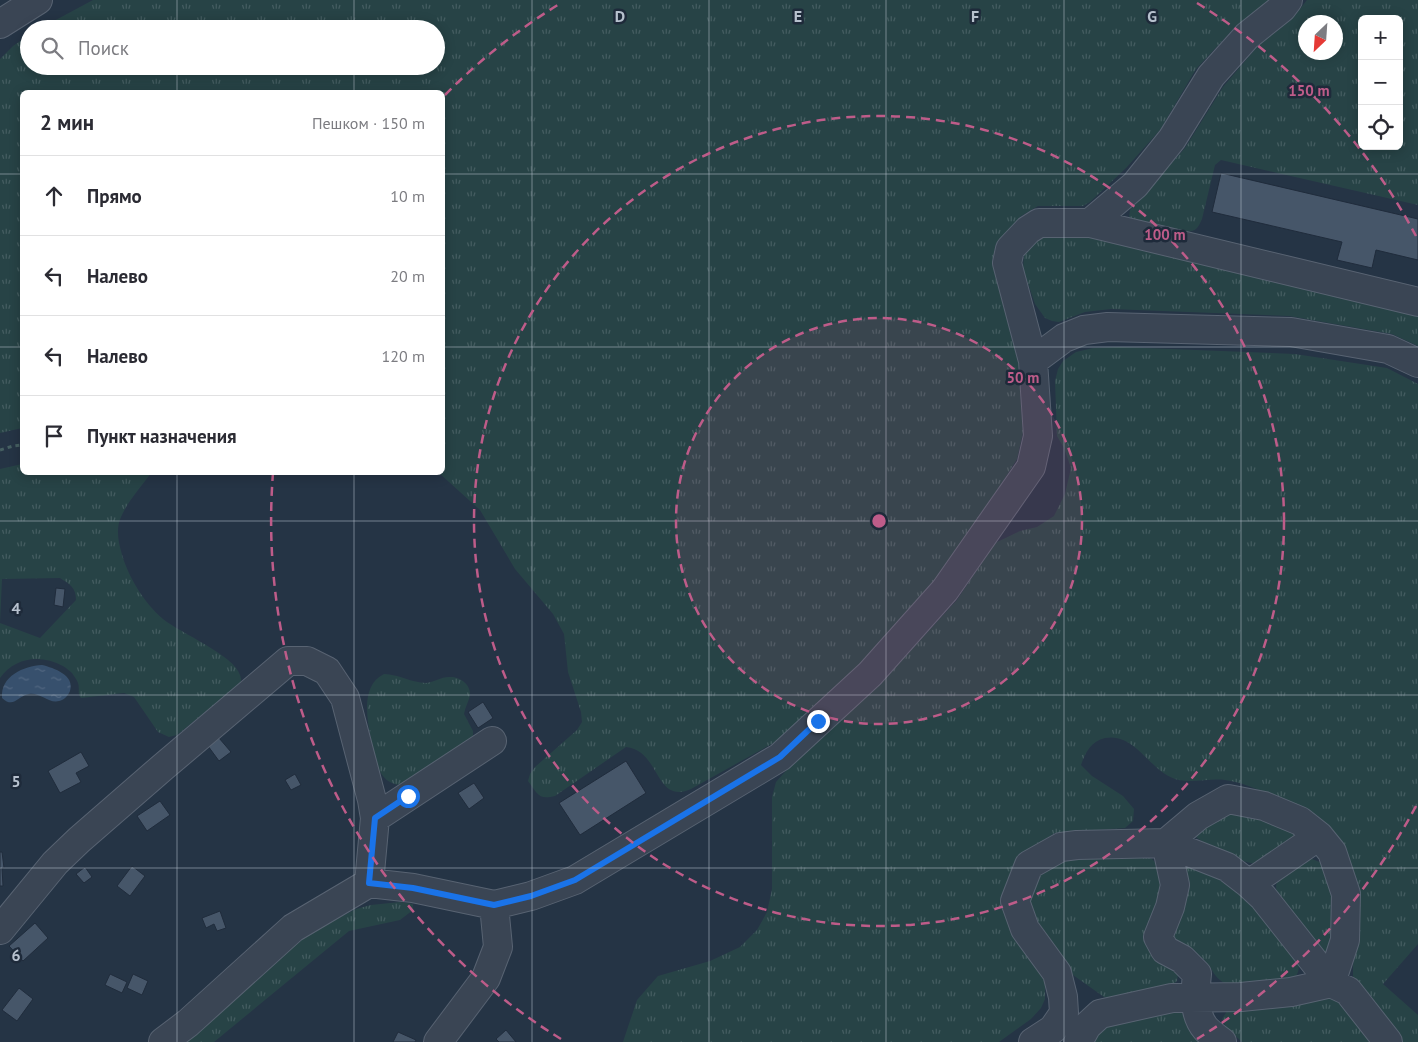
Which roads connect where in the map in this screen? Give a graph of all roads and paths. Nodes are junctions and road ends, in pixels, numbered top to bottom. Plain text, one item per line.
1 (38, 0) edge
2 (1288, 0) edge
3 (0, 24) edge
4 (1090, 223) junction
5 (1418, 302) edge
6 (1033, 361) junction
7 (1418, 363) edge
8 (20, 445) edge
9 (0, 450) edge
10 (492, 741) dead end
11 (375, 818) junction
12 (1320, 836) junction
13 (1166, 843) junction
14 (369, 883) junction
15 (1249, 884) junction
16 (494, 905) junction
17 (0, 930) edge
18 (1331, 983) junction
19 (1194, 997) junction
20 (1064, 1013) junction
21 (1100, 1014) junction
22 (442, 1040) edge
23 (163, 1042) edge
24 (1033, 1042) edge
25 (1078, 1042) edge
26 (1222, 1042) edge
27 (1388, 1042) edge

1 - 3 lane
2 - 4 lane
4 - 5 lane
4 - 6 lane
6 - 7 lane
6 - 16 lane
8 - 9 path
10 - 11 lane
11 - 14 lane
11 - 17 lane
12 - 13 lane
12 - 15 lane
12 - 18 lane
13 - 15 lane
13 - 19 lane
13 - 20 lane
14 - 16 lane
14 - 23 lane
15 - 18 lane
16 - 22 lane
18 - 19 lane
18 - 27 lane
19 - 21 lane
19 - 26 lane
20 - 21 lane
20 - 24 lane
21 - 25 lane

